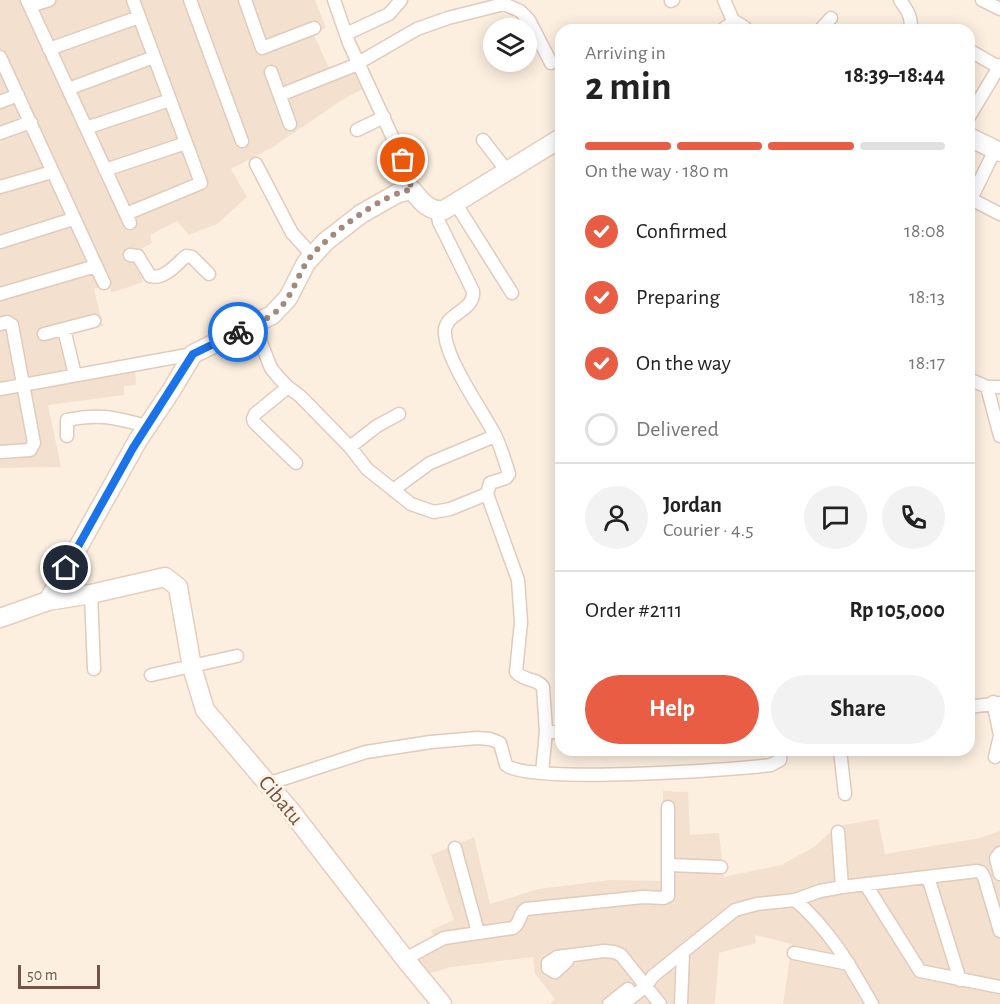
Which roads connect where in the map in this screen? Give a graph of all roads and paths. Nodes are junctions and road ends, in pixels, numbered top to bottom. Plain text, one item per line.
1 (49, 0) edge
2 (133, 0) edge
3 (190, 0) edge
4 (245, 0) edge
5 (334, 0) edge
6 (401, 0) edge
7 (724, 0) edge
8 (900, 0) edge
9 (982, 0) edge
10 (29, 3) edge
11 (1000, 9) edge
12 (139, 17) junction
13 (831, 18) dead end
14 (733, 24) edge
15 (826, 24) edge
16 (911, 24) edge
17 (314, 28) dead end
18 (346, 34) junction
19 (49, 49) junction
20 (975, 54) edge
21 (0, 57) edge
22 (154, 57) junction
23 (358, 63) junction
24 (551, 63) dead end
25 (1000, 67) edge
26 (271, 72) dead end
27 (68, 88) junction
28 (18, 95) junction
29 (280, 95) junction
30 (170, 100) junction
31 (0, 102) edge
32 (975, 107) edge
33 (384, 117) junction
34 (31, 122) junction
35 (290, 124) dead end
36 (86, 128) junction
37 (357, 130) dead end
38 (0, 133) edge
39 (483, 140) dead end
40 (975, 140) edge
41 (242, 141) dead end
42 (555, 142) edge
43 (186, 143) junction
44 (998, 151) edge
45 (256, 164) dead end
46 (105, 170) junction
47 (507, 171) junction
48 (52, 172) junction
49 (0, 187) edge
50 (412, 190) junction
51 (975, 192) edge
52 (975, 203) edge
53 (456, 204) junction
54 (437, 211) junction
55 (1000, 214) edge
56 (73, 219) junction
57 (0, 242) edge
58 (130, 255) dead end
59 (312, 255) junction
60 (96, 266) junction
61 (209, 274) dead end
62 (104, 283) dead end
63 (512, 293) dead end
64 (0, 294) edge
65 (94, 321) dead end
66 (6, 325) edge
67 (254, 325) junction
68 (63, 329) junction
69 (44, 334) dead end
70 (193, 354) junction
71 (75, 375) junction
72 (975, 382) edge
73 (23, 386) junction
74 (288, 387) junction
75 (994, 387) edge
76 (0, 389) edge
77 (399, 414) dead end
78 (147, 426) junction
79 (67, 436) dead end
80 (495, 436) junction
81 (1000, 436) edge
82 (350, 447) junction
83 (0, 452) edge
84 (296, 463) dead end
85 (393, 490) junction
86 (487, 494) junction
87 (91, 594) junction
88 (48, 601) junction
89 (0, 618) edge
90 (237, 656) dead end
91 (192, 667) junction
92 (94, 669) dead end
93 (151, 675) dead end
94 (997, 703) edge
95 (975, 706) edge
96 (546, 730) junction
97 (555, 732) edge
98 (1000, 736) edge
99 (780, 756) edge
100 (841, 756) edge
101 (995, 757) dead end
102 (542, 773) junction
103 (267, 784) junction
104 (844, 794) dead end
105 (668, 807) dead end
106 (838, 832) dead end
107 (455, 848) dead end
108 (1000, 853) edge
109 (669, 865) junction
110 (721, 867) dead end
111 (1000, 874) edge
112 (928, 877) junction
113 (866, 885) junction
114 (842, 887) junction
115 (795, 900) junction
116 (1000, 931) edge
117 (478, 932) junction
118 (683, 951) junction
119 (794, 953) dead end
120 (569, 956) dead end
121 (405, 959) junction
122 (849, 963) junction
123 (960, 980) junction
124 (646, 981) junction
125 (1000, 987) edge
126 (442, 1004) edge
127 (609, 1004) edge
128 (623, 1004) edge
129 (660, 1004) edge
130 (681, 1004) edge
131 (872, 1004) edge

1 - 10 street
2 - 12 street
3 - 41 street
4 - 17 street
5 - 18 street
6 - 18 street
7 - 14 street
8 - 16 street
9 - 11 street
10 - 19 street
12 - 19 street
12 - 22 street
13 - 15 street
18 - 23 street
19 - 27 street
20 - 25 street
21 - 28 street
22 - 27 street
22 - 30 street
23 - 24 street
23 - 29 street
23 - 33 street
25 - 32 street
26 - 29 street
27 - 36 street
28 - 31 street
28 - 34 street
29 - 35 street
30 - 36 street
30 - 43 street
33 - 37 street
33 - 50 street
34 - 38 street
34 - 48 street
36 - 46 street
39 - 47 street
40 - 44 street
42 - 47 street
43 - 46 street
43 - 46 street
44 - 51 street
45 - 59 street
47 - 53 street
48 - 49 street
48 - 56 street
50 - 54 street
50 - 59 street
52 - 55 street
53 - 54 street
53 - 63 street
54 - 80 street
56 - 57 street
56 - 60 street
58 - 61 street
59 - 67 street
60 - 62 street
60 - 64 street
65 - 68 street
66 - 73 street
67 - 70 street
67 - 74 street
68 - 69 street
68 - 71 street
70 - 71 street
70 - 78 street
71 - 73 street
72 - 75 street
73 - 76 street
73 - 83 street
74 - 82 street
74 - 84 street
75 - 81 street
77 - 82 street
78 - 79 street
78 - 88 street
80 - 85 street
80 - 86 street
82 - 85 street
85 - 86 street
86 - 96 street
87 - 88 street
87 - 91 street, Cibatu
87 - 92 street
88 - 89 street
90 - 91 street
91 - 93 street
91 - 103 street, Cibatu
94 - 95 street
94 - 98 street
96 - 97 street
96 - 102 street
98 - 101 street
99 - 102 street
100 - 104 street
102 - 103 street
103 - 121 street, Cibatu
105 - 109 street
106 - 114 street
107 - 117 street
108 - 111 street
109 - 110 street
109 - 117 street
112 - 113 street
112 - 116 street
112 - 123 street
113 - 114 street
113 - 123 street
114 - 115 street
115 - 118 street
115 - 122 street
117 - 121 street
118 - 124 street
118 - 130 street
119 - 122 street
120 - 124 street
121 - 126 street, Cibatu
122 - 131 street
123 - 125 street
124 - 127 street
124 - 128 street
124 - 129 street

